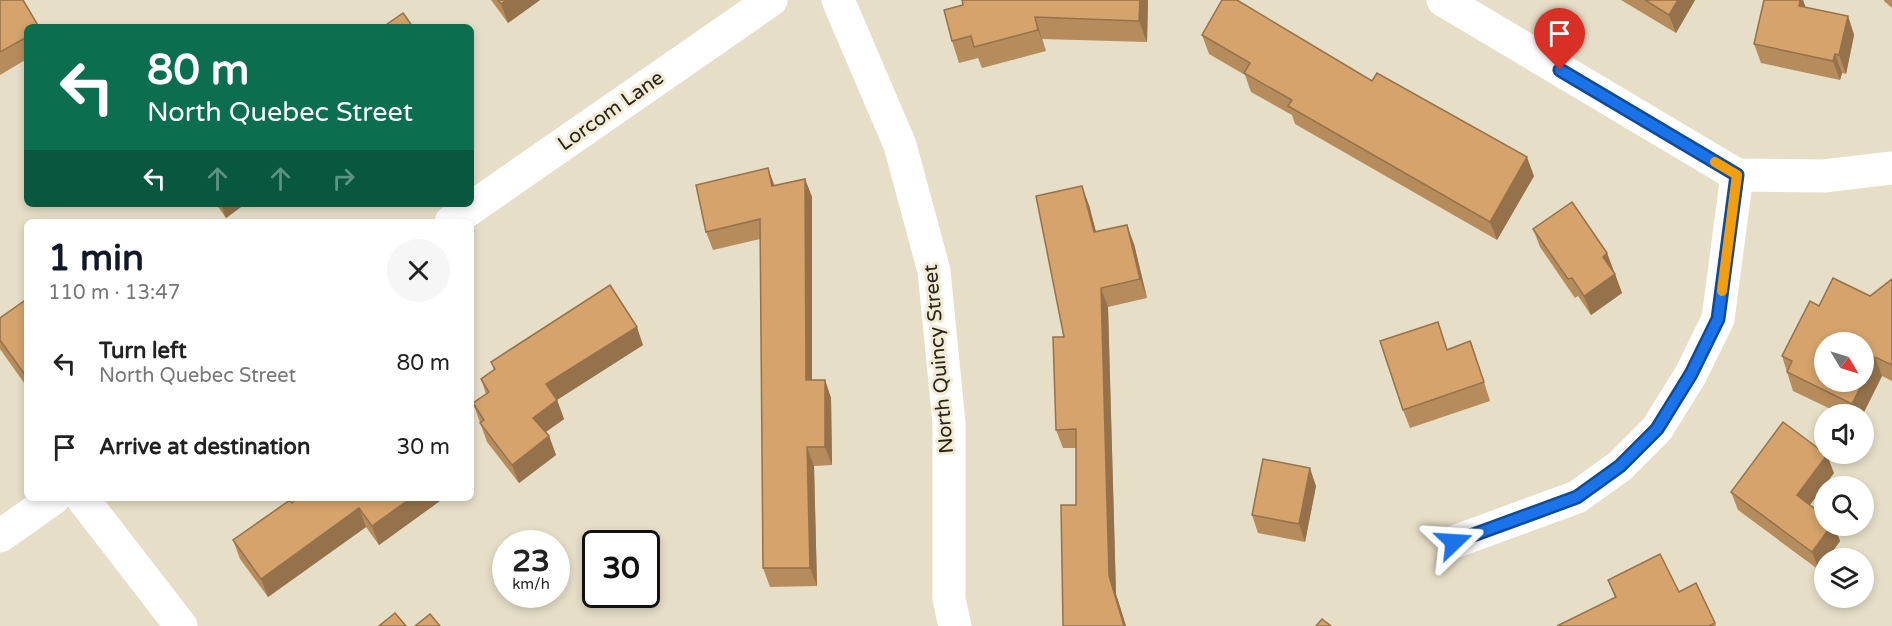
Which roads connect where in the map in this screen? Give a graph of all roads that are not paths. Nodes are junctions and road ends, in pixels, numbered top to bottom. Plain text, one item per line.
1 (771, 0) edge
2 (838, 0) edge
3 (1443, 0) edge
4 (1892, 168) edge
5 (1737, 175) junction
6 (474, 206) edge
7 (473, 207) edge
8 (455, 219) edge
9 (50, 501) edge
10 (84, 501) edge
11 (0, 536) edge
12 (1454, 542) dead end
13 (181, 626) edge
14 (955, 626) edge

1 - 6 street, Lorcom Lane
2 - 14 street, North Quincy Street
3 - 5 street
4 - 5 street
5 - 12 street
7 - 8 street, Lorcom Lane
9 - 11 street
10 - 13 street

